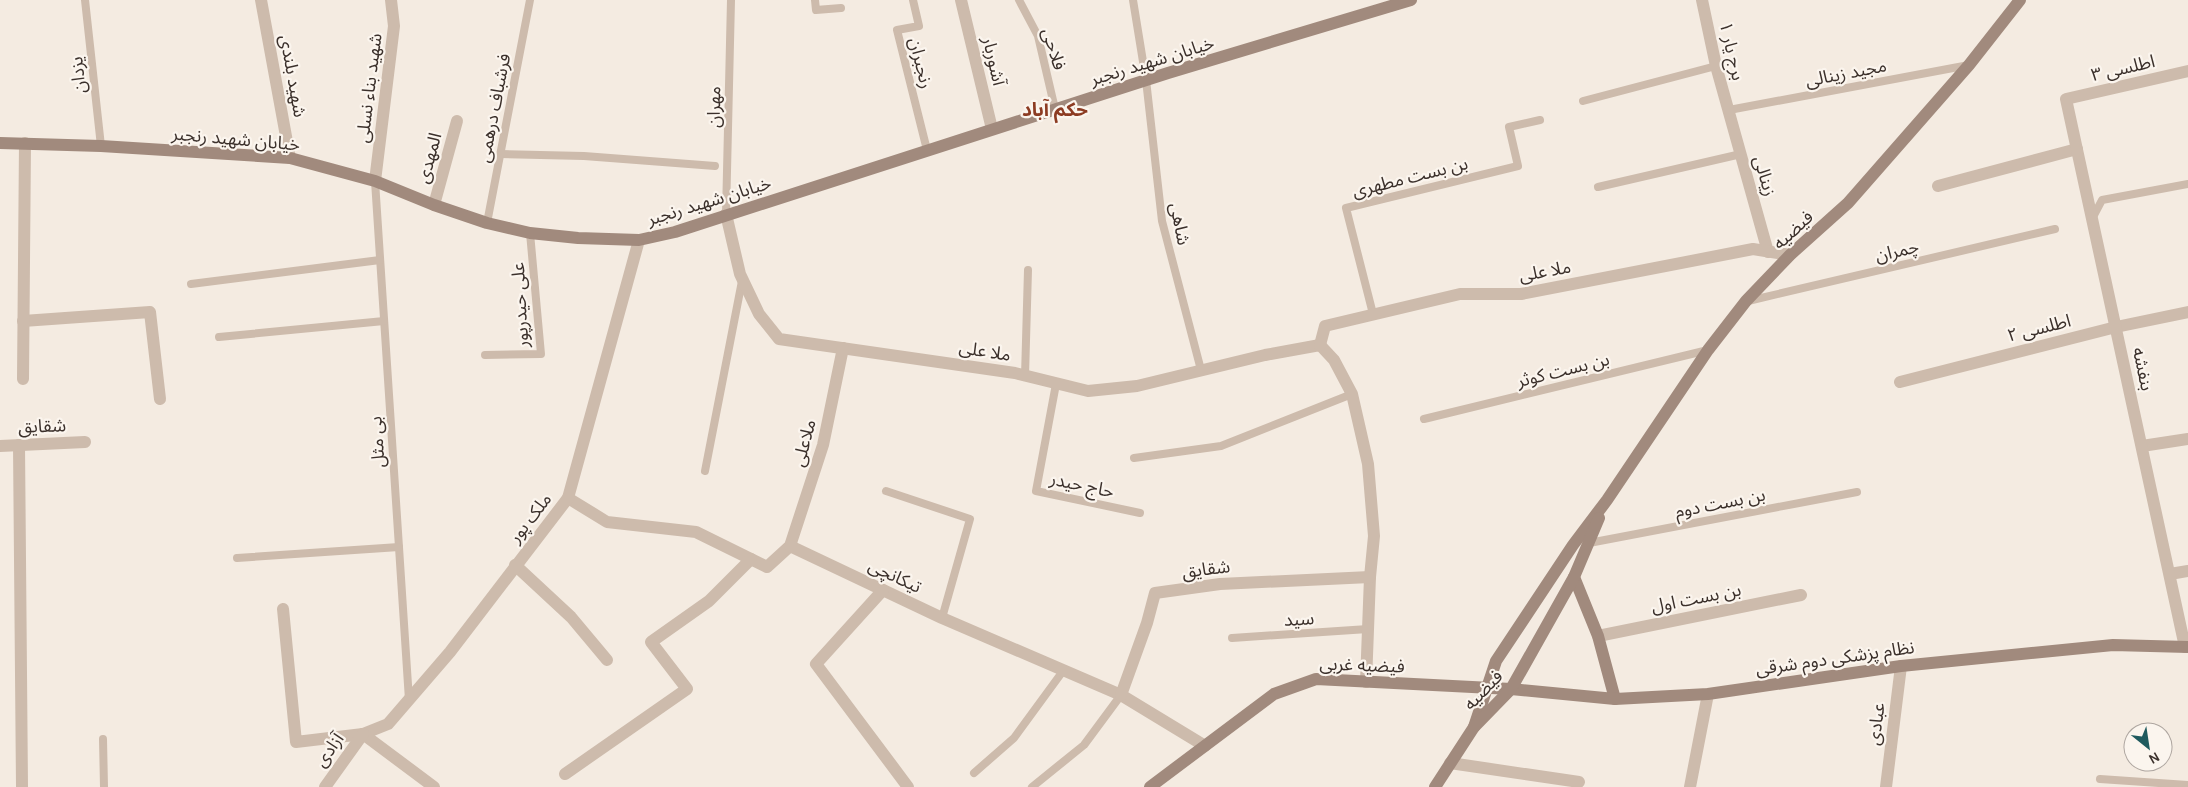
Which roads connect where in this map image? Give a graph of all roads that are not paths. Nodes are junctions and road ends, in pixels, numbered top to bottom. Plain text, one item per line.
1 (85, 0) edge
2 (261, 0) edge
3 (391, 0) edge
4 (530, 0) edge
5 (731, 0) edge
6 (815, 0) edge
7 (913, 0) edge
8 (962, 0) edge
9 (1019, 0) edge
10 (1132, 0) edge
11 (1411, 0) edge
12 (1702, 0) edge
13 (2020, 0) edge
14 (841, 8) dead end
15 (1969, 65) junction
16 (1716, 66) junction
17 (2188, 71) edge
18 (1146, 80) junction
19 (2066, 99) joint
20 (1583, 100) dead end
21 (1055, 109) junction
22 (1729, 110) junction
23 (1540, 120) dead end
24 (457, 121) dead end
25 (992, 129) junction
26 (0, 143) edge
27 (25, 143) junction
28 (101, 146) junction
29 (927, 150) junction
30 (2077, 150) junction
31 (500, 154) junction
32 (1741, 154) junction
33 (290, 158) junction
34 (715, 166) dead end
35 (375, 181) junction
36 (2188, 184) edge
37 (1938, 186) dead end
38 (1598, 187) dead end
39 (434, 205) junction
40 (726, 214) junction
41 (2092, 219) junction
42 (487, 222) junction
43 (2055, 229) dead end
44 (530, 233) junction
45 (639, 240) junction
46 (1768, 252) junction
47 (1790, 255) junction
48 (380, 260) junction
49 (1028, 270) dead end
50 (742, 279) junction
51 (192, 284) dead end
52 (1746, 301) junction
53 (2188, 312) edge
54 (1373, 314) junction
55 (23, 321) junction
56 (384, 321) junction
57 (2116, 327) junction
58 (219, 337) dead end
59 (1320, 346) junction
60 (843, 348) junction
61 (1708, 350) junction
62 (486, 355) dead end
63 (1202, 370) junction
64 (1025, 376) junction
65 (23, 379) dead end
66 (1900, 382) dead end
67 (1056, 384) junction
68 (1352, 394) junction
69 (160, 399) dead end
70 (1424, 419) dead end
71 (2188, 439) edge
72 (85, 442) dead end
73 (19, 445) junction
74 (0, 446) edge
75 (2142, 446) junction
76 (1134, 458) dead end
77 (705, 471) dead end
78 (886, 491) dead end
79 (1856, 492) dead end
80 (568, 498) junction
81 (1607, 500) junction
82 (1140, 513) dead end
83 (1588, 543) junction
84 (790, 546) junction
85 (399, 547) junction
86 (237, 558) dead end
87 (750, 559) junction
88 (516, 565) junction
89 (2188, 571) edge
90 (2170, 574) junction
91 (1370, 577) junction
92 (1574, 577) junction
93 (883, 590) junction
94 (1801, 594) dead end
95 (283, 609) dead end
96 (942, 618) junction
97 (1368, 629) junction
98 (1598, 636) junction
99 (1232, 638) dead end
100 (2187, 647) edge
101 (607, 660) dead end
102 (1901, 666) junction
103 (1063, 670) junction
104 (1366, 682) junction
105 (1487, 689) junction
106 (1511, 689) junction
107 (1708, 694) junction
108 (1121, 696) junction
109 (1615, 699) junction
110 (409, 701) junction
111 (1474, 727) junction
112 (363, 734) junction
113 (103, 740) dead end
114 (1205, 746) junction
115 (1450, 763) junction
116 (974, 773) dead end
117 (565, 774) dead end
118 (2100, 779) dead end
119 (1580, 782) dead end
120 (2188, 785) edge
121 (22, 787) edge
122 (104, 787) edge
123 (325, 787) edge
124 (434, 787) edge
125 (908, 787) edge
126 (1032, 787) edge
127 (1150, 787) edge
128 (1435, 787) edge
129 (1690, 787) edge
130 (1886, 787) edge

1 - 28 lane, یزدان
2 - 33 street, شهید بلندی
3 - 35 street, شهید بناء نسلی
4 - 31 lane, فرشباف درهمی
5 - 40 lane, مهران
6 - 14 lane
7 - 29 lane, رنجبران
8 - 25 street, آشوربار
9 - 21 lane, فلاحی
10 - 18 lane, شاهی
11 - 18 street, خیابان شهید رنجبر
12 - 16 street, برج یار ۱
13 - 15 street, فیضیه
15 - 22 lane, مجید زینالی
15 - 47 street, فیضیه
16 - 20 lane
16 - 22 street, برج یار ۱
17 - 19 street, اطلسی ۳
18 - 21 street, خیابان شهید رنجبر
18 - 63 lane, شاهی
19 - 30 street, بنفشه
21 - 25 street, خیابان شهید رنجبر
22 - 32 street, زینالی
23 - 54 lane, بن بست مطهری
24 - 39 street, المهدی
25 - 29 street, خیابان شهید رنجبر
26 - 27 street, خیابان شهید رنجبر
27 - 28 street, خیابان شهید رنجبر
27 - 55 street
28 - 33 street, خیابان شهید رنجبر
29 - 40 street, خیابان شهید رنجبر
30 - 37 street
30 - 41 street, بنفشه
31 - 34 lane
31 - 42 lane, فرشباف درهمی
32 - 38 lane
32 - 46 street, زینالی
33 - 35 street, خیابان شهید رنجبر
35 - 39 street, خیابان شهید رنجبر
35 - 48 lane, بی مثل
36 - 41 lane
39 - 42 street, خیابان شهید رنجبر
40 - 45 street, خیابان شهید رنجبر
40 - 50 street, ملا علی
41 - 57 street, بنفشه
42 - 44 street, خیابان شهید رنجبر
43 - 52 lane, چمران
44 - 45 street, خیابان شهید رنجبر
44 - 62 lane, علی‌ حیدرپور
45 - 80 street, ملک پور
46 - 47 street, ملا علی
46 - 54 street, ملا علی
47 - 52 street, فیضیه
48 - 51 lane
48 - 56 lane, بی مثل
49 - 64 lane
50 - 60 street, ملا علی
50 - 77 lane
52 - 61 street, فیضیه
53 - 57 street, اطلسی ۲
54 - 59 street, ملا علی
55 - 65 street
55 - 69 street
56 - 58 lane
56 - 85 lane, بی مثل
57 - 66 street, اطلسی ۲
57 - 75 street, بنفشه
59 - 63 street, ملا علی
59 - 68 street
60 - 64 street, ملا علی
60 - 84 street, ملاعلی
61 - 70 lane, بن بست کوثر
61 - 81 street, فیضیه
63 - 67 street, ملا علی
64 - 67 street, ملا علی
67 - 82 lane, حاج حیدر
68 - 76 lane
68 - 91 street
71 - 75 street
72 - 73 street, شقایق
73 - 74 street, شقایق
73 - 121 street
75 - 90 street, بنفشه
78 - 96 lane
79 - 83 lane, بن بست دوم
80 - 87 street
80 - 88 street, ملک پور
81 - 83 street, فیضیه
81 - 105 street, فیضیه
83 - 92 street, فیضیه
84 - 87 street
84 - 93 street, تیکانچی
85 - 86 lane
85 - 110 lane, بی مثل
87 - 117 street
88 - 101 street
88 - 110 street, ملک پور
89 - 90 street
90 - 100 street, بنفشه
91 - 97 street
91 - 108 street, شقایق
92 - 98 street
92 - 106 street, فیضیه
93 - 96 street, تیکانچی
93 - 125 street
94 - 98 street, بن بست اول
95 - 112 street, ملک پور
96 - 103 street, تیکانچی
97 - 99 lane, سید
97 - 104 street
98 - 109 street
100 - 102 street, نظام پزشکی دوم شرقی
102 - 107 street, نظام پزشکی دوم شرقی
102 - 130 street, عبادی
103 - 108 street, تیکانچی
103 - 116 lane
104 - 105 street, فیضیه غربی
104 - 114 street, فیضیه غربی
105 - 106 street, نظام پزشکی دوم شرقی
105 - 111 street, فیضیه
106 - 109 street, نظام پزشکی دوم شرقی
106 - 111 street, فیضیه
107 - 109 street, نظام پزشکی دوم شرقی
107 - 129 street
108 - 114 street, تیکانچی
108 - 126 lane
110 - 112 street, ملک پور
111 - 115 street
112 - 123 street, آزادی
112 - 124 street
113 - 122 lane
114 - 127 street, فیضیه غربی
115 - 119 street
115 - 128 street
118 - 120 lane

